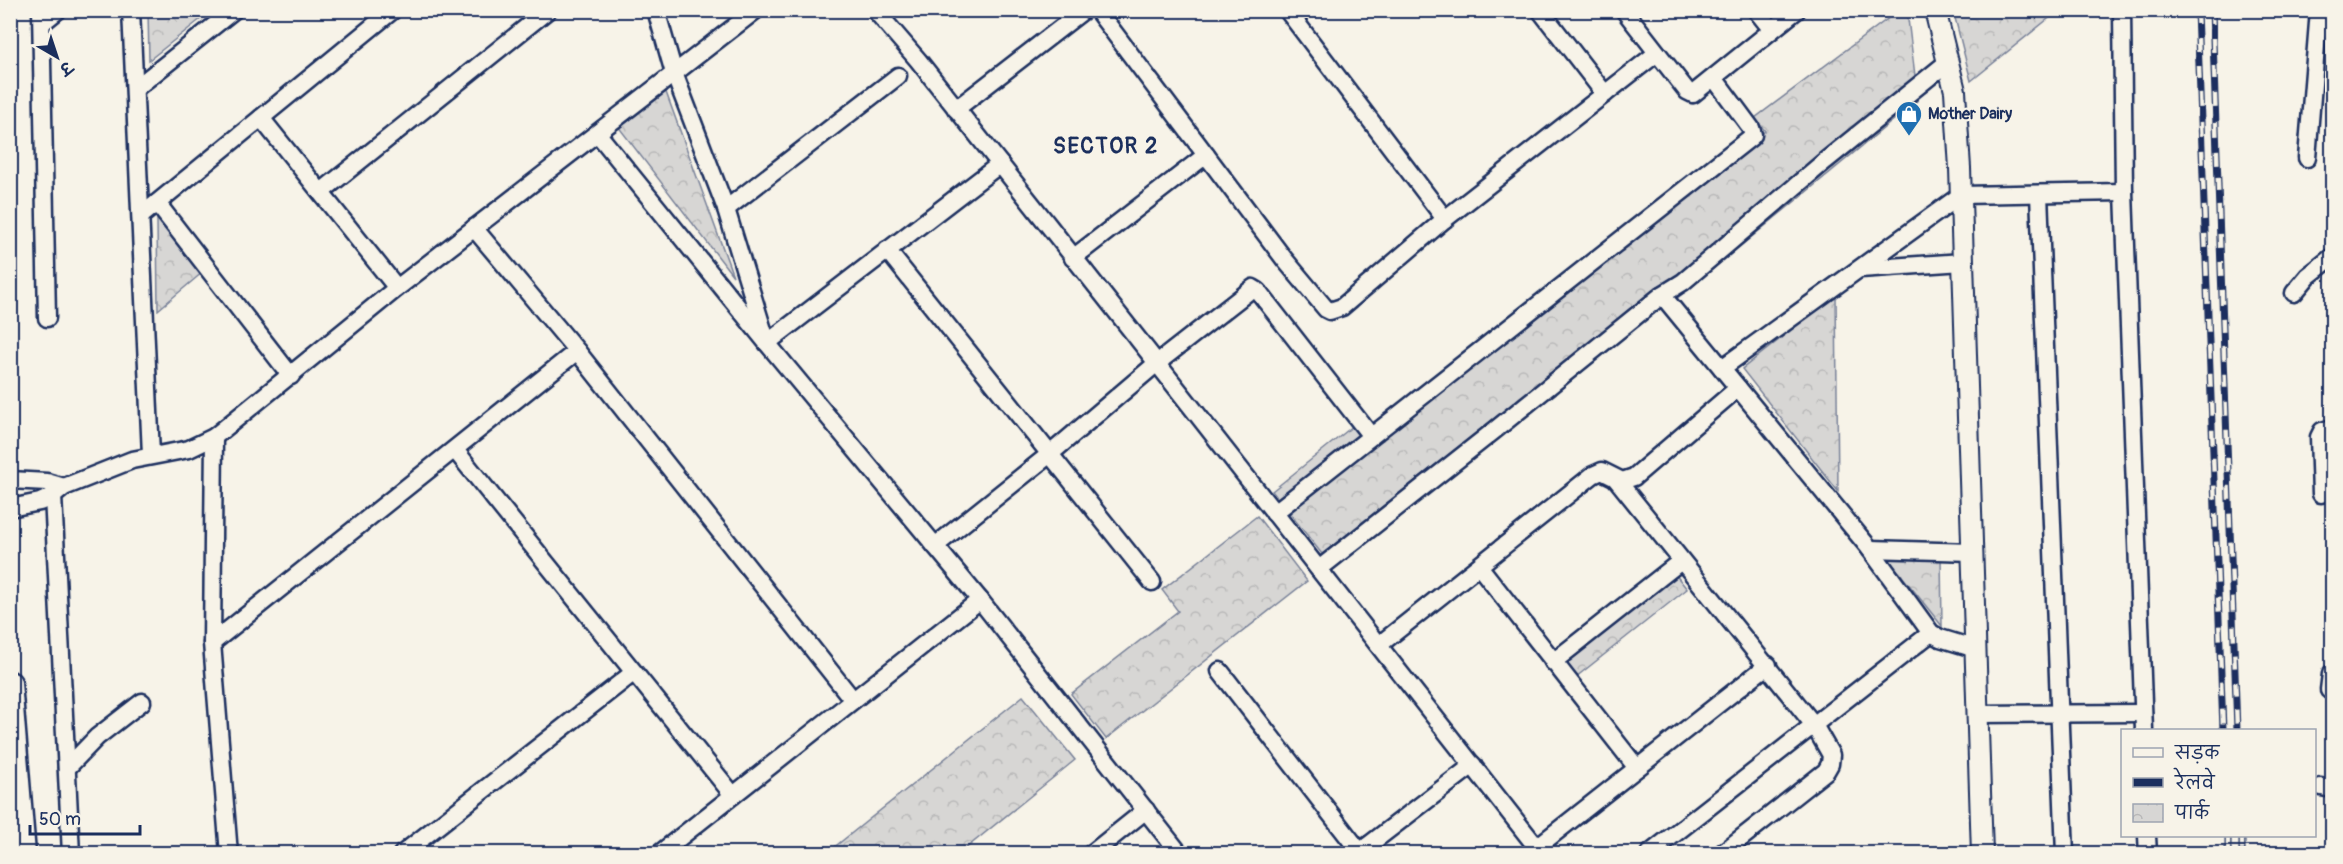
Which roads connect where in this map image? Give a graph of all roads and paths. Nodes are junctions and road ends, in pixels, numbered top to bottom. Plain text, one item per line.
1 (58, 10) edge
2 (131, 10) edge
3 (234, 10) edge
4 (393, 10) edge
5 (548, 10) edge
6 (656, 10) edge
7 (756, 10) edge
8 (875, 10) edge
9 (1084, 10) edge
10 (1097, 10) edge
11 (1287, 10) edge
12 (1540, 10) edge
13 (1624, 10) edge
14 (1756, 10) edge
15 (1797, 10) edge
16 (1935, 10) edge
17 (2122, 10) edge
18 (2319, 10) edge
19 (41, 16) edge
20 (1772, 30) junction
21 (1657, 53) junction
22 (1949, 61) junction
23 (674, 73) junction
24 (898, 76) dead end
25 (1714, 78) junction
26 (136, 88) junction
27 (1605, 94) junction
28 (956, 109) junction
29 (261, 118) junction
30 (598, 134) junction
31 (1206, 155) junction
32 (2307, 158) dead end
33 (1000, 164) junction
34 (321, 192) junction
35 (2124, 192) junction
36 (2039, 194) junction
37 (1961, 195) junction
38 (157, 203) junction
39 (726, 209) junction
40 (141, 216) junction
41 (1445, 219) junction
42 (474, 228) junction
43 (887, 250) junction
44 (2332, 256) edge
45 (1073, 258) junction
46 (1963, 262) junction
47 (1859, 269) junction
48 (397, 288) junction
49 (2294, 293) dead end
50 (1662, 295) junction
51 (47, 318) dead end
52 (767, 343) junction
53 (577, 351) junction
54 (1157, 363) junction
55 (1722, 368) junction
56 (291, 376) junction
57 (1738, 388) junction
58 (2332, 428) edge
59 (1371, 436) junction
60 (214, 437) junction
61 (455, 450) junction
62 (1050, 454) junction
63 (151, 455) junction
64 (10, 480) edge
65 (1617, 480) junction
66 (58, 491) junction
67 (2320, 494) dead end
68 (10, 508) edge
69 (1274, 513) junction
70 (935, 546) junction
71 (1870, 549) junction
72 (1973, 552) junction
73 (1681, 561) junction
74 (1479, 566) junction
75 (1319, 569) junction
76 (1152, 582) dead end
77 (980, 600) junction
78 (1931, 633) junction
79 (212, 644) junction
80 (1379, 645) junction
81 (1976, 650) junction
82 (1553, 662) junction
83 (1768, 665) junction
84 (1220, 670) dead end
85 (633, 673) junction
86 (10, 683) edge
87 (853, 700) junction
88 (142, 702) dead end
89 (2060, 713) junction
90 (2144, 713) junction
91 (1977, 714) junction
92 (1815, 725) junction
93 (2144, 729) edge
94 (1473, 765) junction
95 (68, 768) junction
96 (1637, 768) junction
97 (733, 795) junction
98 (1146, 810) junction
99 (2147, 837) edge
100 (1540, 850) edge
101 (1359, 853) edge
102 (24, 854) edge
103 (71, 854) edge
104 (229, 854) edge
105 (402, 854) edge
106 (659, 854) edge
107 (1091, 854) edge
108 (1180, 854) edge
109 (1649, 854) edge
110 (1721, 854) edge
111 (1982, 854) edge
112 (2065, 854) edge
113 (2148, 854) edge

1 - 19 street
2 - 26 street
3 - 26 street
4 - 29 street
5 - 34 street
6 - 23 street
7 - 23 street
8 - 28 street
9 - 28 street
10 - 31 street
11 - 41 street
12 - 27 street
13 - 21 street
14 - 20 street
15 - 20 street
16 - 22 street
17 - 35 street
18 - 32 street
19 - 51 street
20 - 25 street
21 - 25 street
21 - 27 street
22 - 37 street
22 - 50 street
23 - 30 street
23 - 39 street
24 - 39 street
25 - 59 street
26 - 40 street
27 - 41 street
28 - 33 street
29 - 34 street
29 - 38 street
30 - 42 street
30 - 52 street
31 - 41 street
31 - 45 street
33 - 43 street
33 - 45 street
34 - 48 street
35 - 36 street
35 - 90 street
36 - 37 street
36 - 89 street
37 - 46 street
37 - 47 street
38 - 40 street
38 - 56 street
39 - 52 street
40 - 63 street
42 - 48 street
42 - 53 street
43 - 52 street
43 - 62 street
44 - 49 street
45 - 54 street
46 - 47 street
46 - 72 street
47 - 55 street
48 - 56 street
50 - 55 street
50 - 75 street
52 - 70 street
53 - 61 street
53 - 87 street
54 - 59 street
54 - 62 street
54 - 69 street
55 - 57 street
56 - 60 street
57 - 65 street
57 - 71 street
58 - 67 street
59 - 69 street
60 - 63 street
60 - 79 street
61 - 79 street
61 - 85 street
62 - 70 street
62 - 76 street
63 - 66 street
64 - 66 street
65 - 73 street
65 - 74 street
66 - 68 street
66 - 95 street
69 - 75 street
70 - 77 street
71 - 72 street
71 - 78 street
72 - 81 street
73 - 82 street
73 - 83 street
74 - 80 street
74 - 82 street
75 - 80 street
77 - 87 street
77 - 98 street
78 - 81 street
78 - 92 street
79 - 104 street
80 - 94 street
81 - 91 street
82 - 96 street
83 - 92 street
83 - 96 street
84 - 101 street
85 - 97 street
85 - 105 street
86 - 102 main road
87 - 97 street
88 - 95 street
89 - 90 street
89 - 91 street
89 - 112 street
90 - 93 street
91 - 111 street
92 - 109 street
92 - 110 street
94 - 100 street
94 - 101 street
95 - 103 street
96 - 100 street
97 - 106 street
98 - 107 street
98 - 108 street
99 - 113 street

